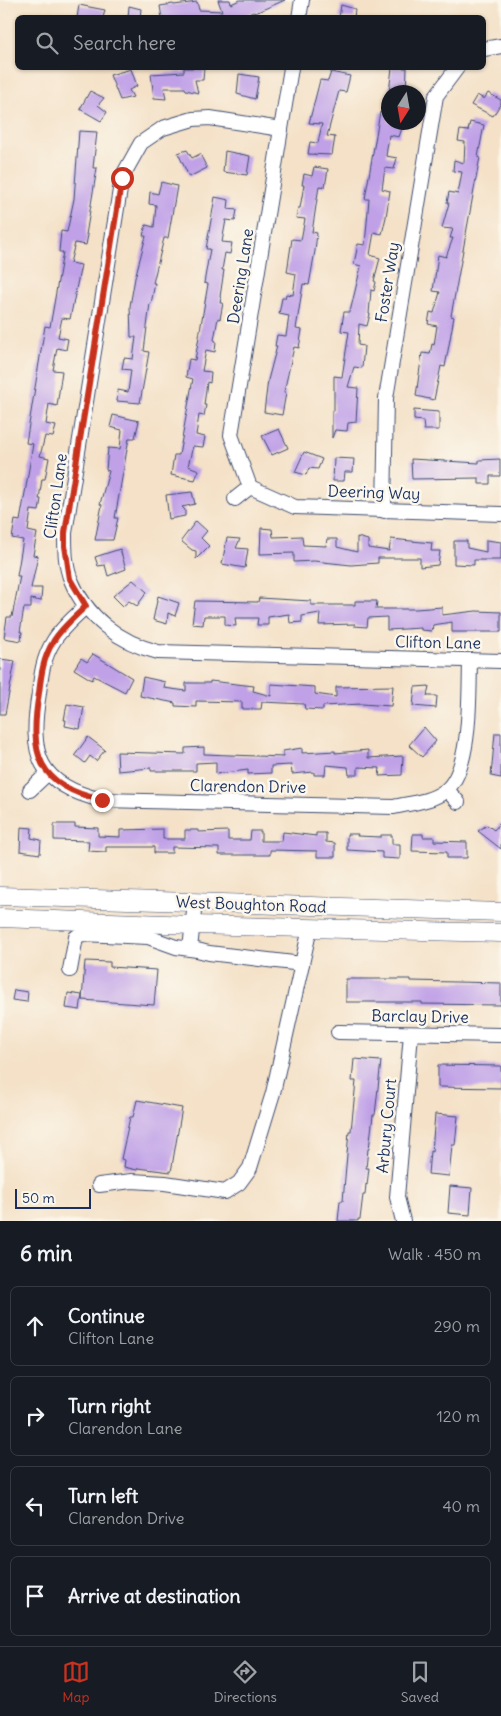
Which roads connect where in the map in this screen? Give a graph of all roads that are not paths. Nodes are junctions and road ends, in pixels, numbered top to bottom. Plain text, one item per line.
1 (302, 0) edge
2 (300, 15) edge
3 (501, 46) edge
4 (486, 49) edge
5 (291, 70) edge
6 (456, 70) edge
7 (281, 129) junction
8 (250, 487) junction
9 (235, 499) dead end
10 (384, 511) junction
11 (501, 514) edge
12 (86, 606) junction
13 (470, 660) junction
14 (501, 661) edge
15 (49, 774) junction
16 (30, 790) dead end
17 (447, 790) junction
18 (458, 802) dead end
19 (0, 896) edge
20 (195, 902) junction
21 (501, 912) edge
22 (0, 918) edge
23 (193, 925) junction
24 (310, 928) junction
25 (501, 933) edge
26 (190, 948) junction
27 (302, 964) junction
28 (70, 970) dead end
29 (338, 1032) dead end
30 (412, 1034) junction
31 (501, 1035) edge
32 (99, 1185) dead end
33 (403, 1221) edge

1 - 2 street
3 - 4 street
5 - 7 street, Deering Lane
6 - 10 street, Foster Way
7 - 8 street, Deering Lane
7 - 12 street, Clifton Lane
8 - 9 street
8 - 10 street, Deering Way
10 - 11 street, Deering Way
12 - 13 street, Clifton Lane
12 - 15 street
13 - 14 street, Clifton Lane
13 - 17 street
15 - 16 street
15 - 17 street, Clarendon Drive
17 - 18 street
19 - 20 main road, West Boughton Road
20 - 21 main road, West Boughton Road
20 - 23 street
22 - 23 main road, West Boughton Road
23 - 24 main road, West Boughton Road
23 - 26 street
24 - 25 main road, West Boughton Road
24 - 27 street
26 - 27 street
26 - 28 street
27 - 32 street
29 - 30 street, Barclay Drive
30 - 31 street, Barclay Drive
30 - 33 street, Arbury Court

